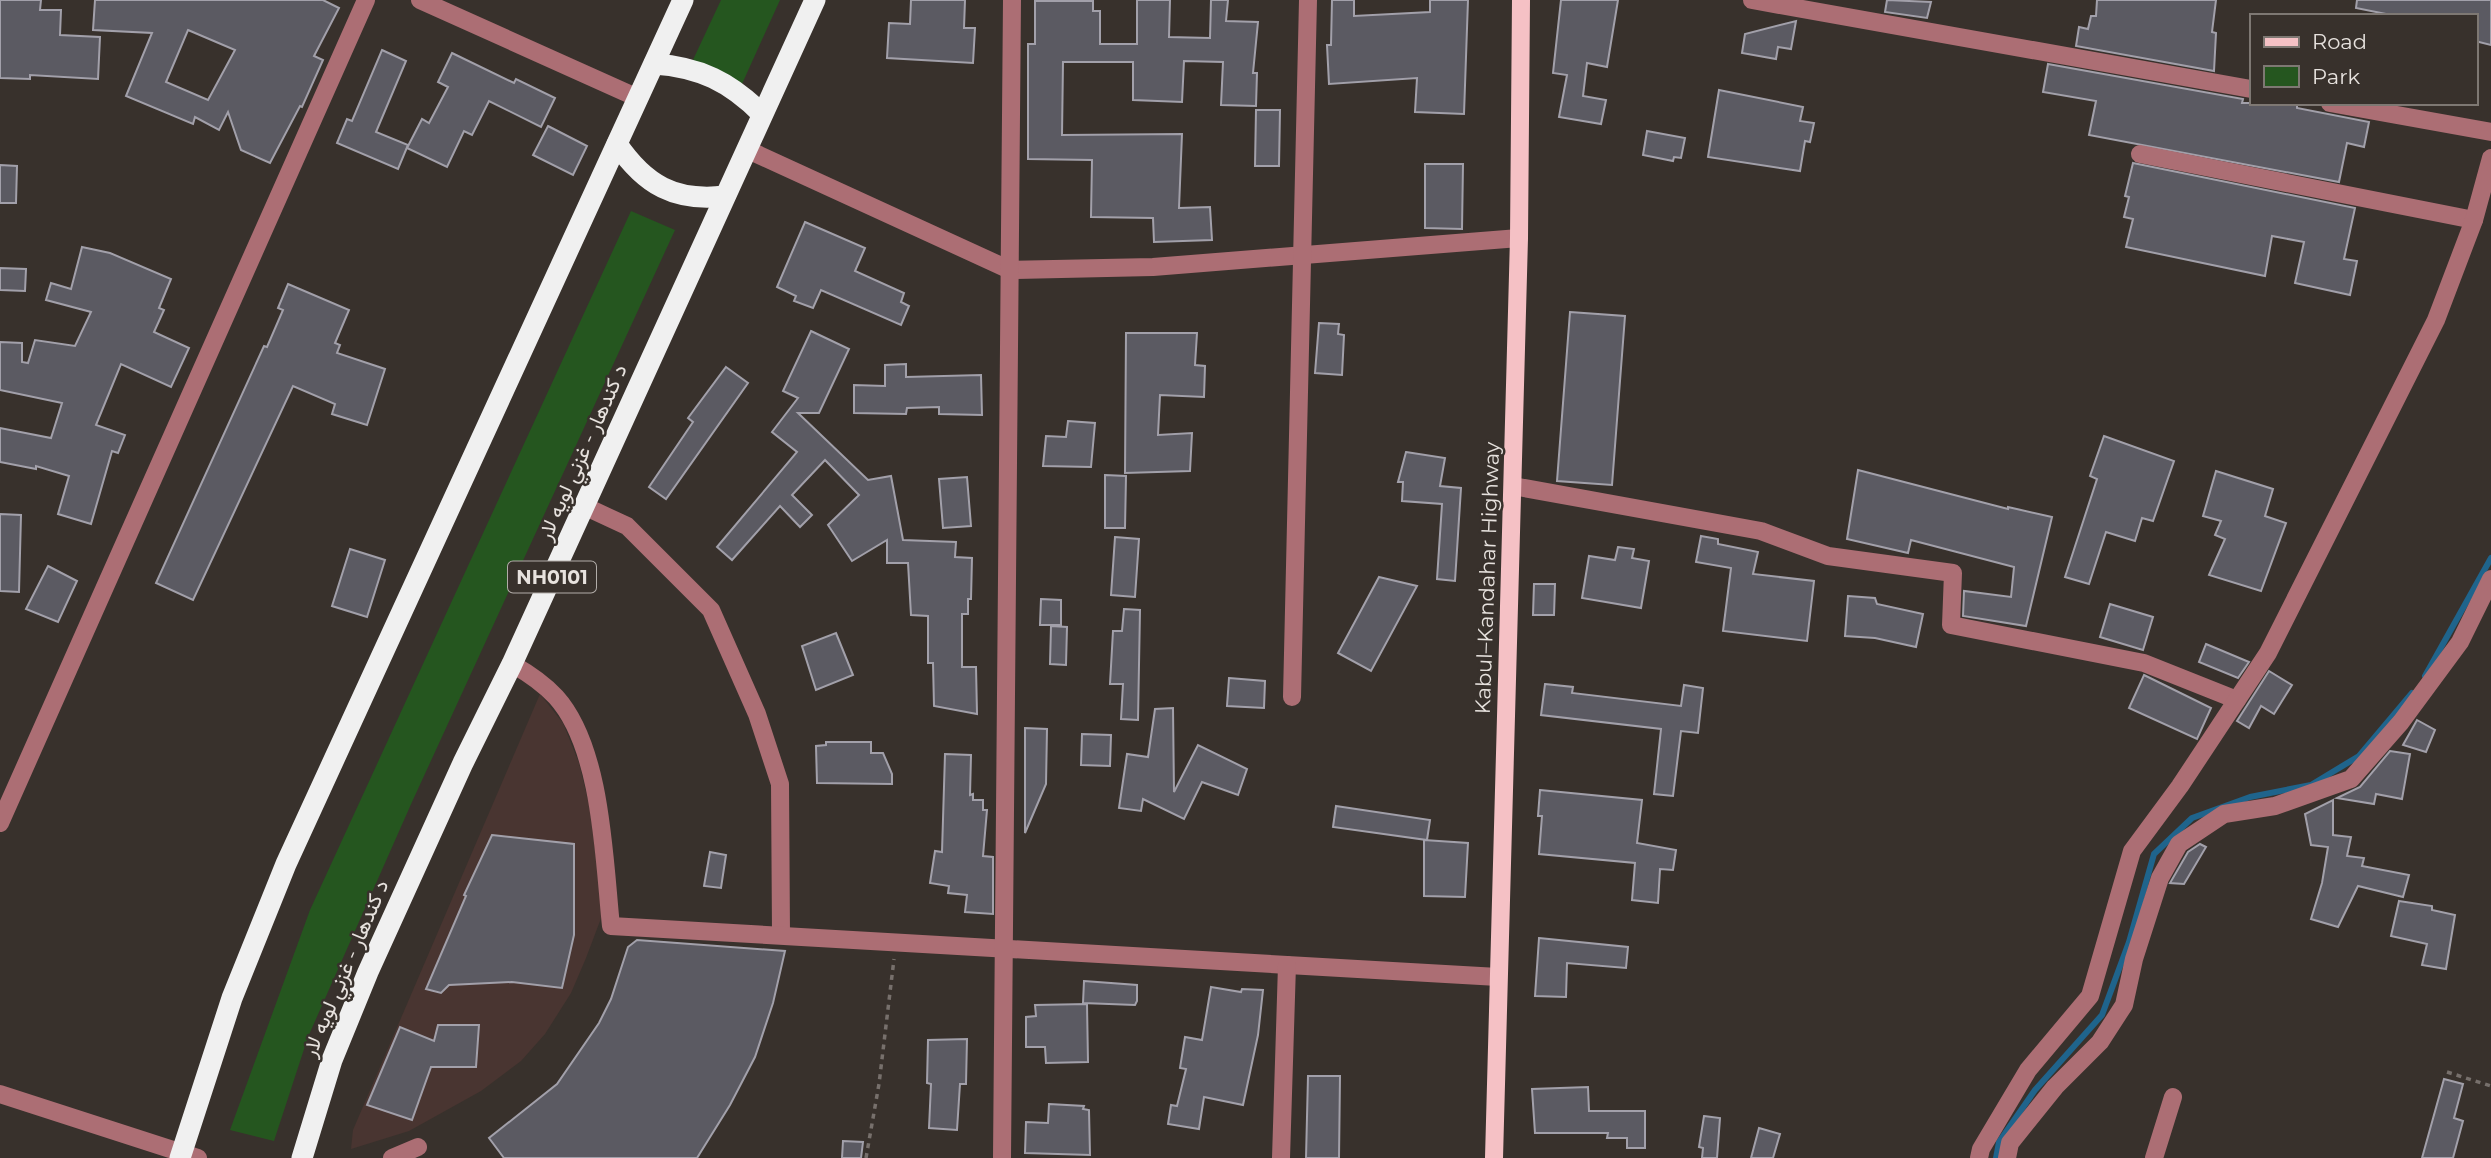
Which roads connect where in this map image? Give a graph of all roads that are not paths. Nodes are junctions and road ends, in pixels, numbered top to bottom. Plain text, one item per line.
1 (366, 0) edge
2 (421, 0) edge
3 (683, 0) edge
4 (815, 0) edge
5 (1012, 0) edge
6 (1308, 0) edge
7 (1521, 0) edge
8 (1752, 0) edge
9 (654, 64) junction
10 (2250, 89) edge
11 (639, 98) junction
12 (2341, 105) edge
13 (762, 114) junction
14 (2491, 132) edge
15 (617, 144) junction
16 (746, 149) junction
17 (2140, 155) dead end
18 (2491, 158) edge
19 (725, 196) junction
20 (2473, 220) junction
21 (1519, 238) junction
22 (1304, 255) junction
23 (1010, 270) junction
24 (1513, 486) junction
25 (584, 506) junction
26 (2491, 579) edge
27 (512, 664) junction
28 (1292, 697) dead end
29 (2237, 700) junction
30 (0, 823) edge
31 (781, 935) junction
32 (1002, 948) junction
33 (1287, 965) junction
34 (1498, 977) junction
35 (0, 1094) edge
36 (2173, 1097) dead end
37 (1989, 1136) junction
38 (418, 1147) dead end
39 (2008, 1151) edge
40 (186, 1157) edge
41 (302, 1158) edge
42 (392, 1158) edge
43 (1002, 1158) edge
44 (1281, 1158) edge
45 (1494, 1158) edge
46 (1979, 1158) edge
47 (2154, 1158) edge

1 - 30 street
2 - 11 street
3 - 9 highway
4 - 13 highway, د کندهار - غزني لويه لار / NH0101
5 - 23 street
6 - 22 street
7 - 21 main road, Kabul–Kandahar Highway
8 - 10 street
9 - 11 highway
9 - 13 highway
11 - 15 highway
12 - 14 street
13 - 16 highway, د کندهار - غزني لويه لار / NH0101
15 - 19 highway
15 - 40 highway
16 - 19 highway, د کندهار - غزني لويه لار / NH0101
16 - 23 street
17 - 20 street
18 - 20 street
19 - 25 highway, د کندهار - غزني لويه لار / NH0101
20 - 29 street
21 - 22 street
21 - 24 main road, Kabul–Kandahar Highway
22 - 23 street
22 - 28 street
23 - 32 street
24 - 29 street
24 - 34 main road, Kabul–Kandahar Highway
25 - 27 highway, د کندهار - غزني لويه لار / NH0101
25 - 31 street
26 - 39 street
27 - 31 street
27 - 41 highway, د کندهار - غزني لويه لار / NH0101
29 - 37 street
31 - 32 street
32 - 33 street
32 - 43 street
33 - 34 street
33 - 44 street
34 - 45 main road, Kabul–Kandahar Highway
35 - 40 street
36 - 47 street
37 - 39 street
37 - 46 street
38 - 42 street

